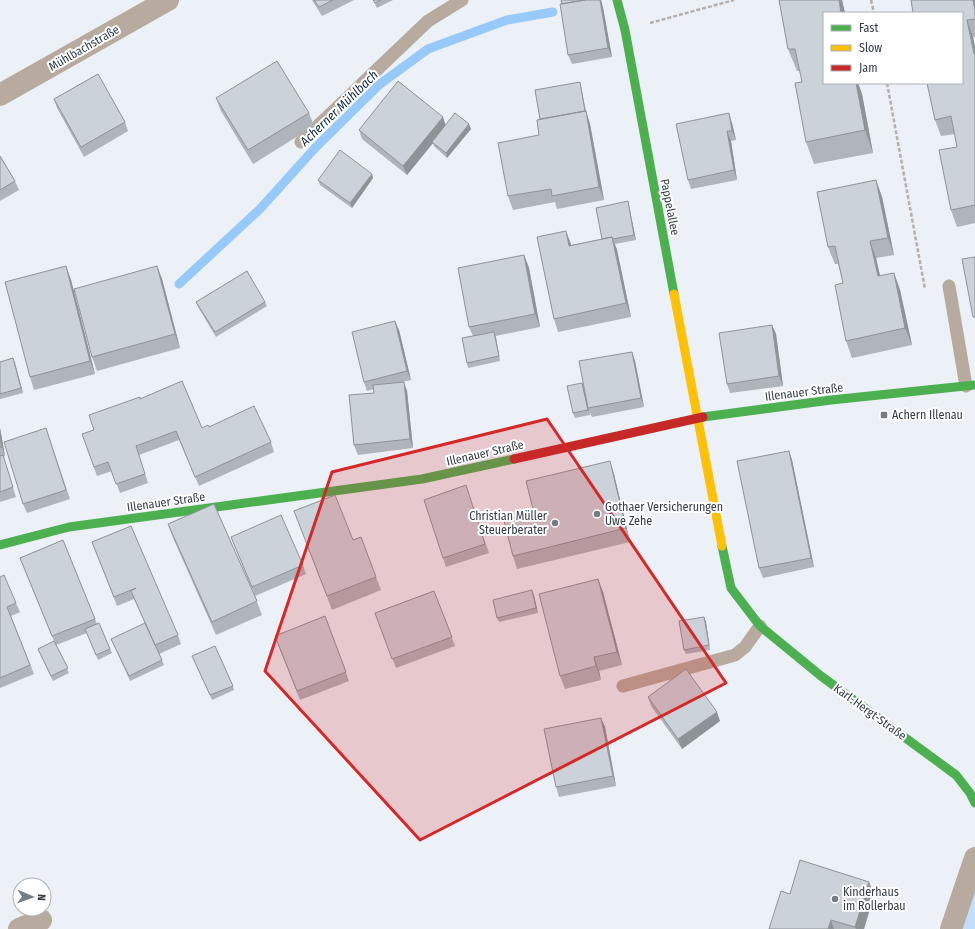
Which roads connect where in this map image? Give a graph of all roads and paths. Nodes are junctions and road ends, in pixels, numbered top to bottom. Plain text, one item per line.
1 (168, 0) edge
2 (462, 0) edge
3 (617, 0) edge
4 (734, 0) edge
5 (871, 0) edge
6 (874, 12) edge
7 (625, 30) junction
8 (887, 84) edge
9 (0, 95) edge
10 (301, 142) dead end
11 (949, 286) dead end
12 (926, 290) dead end
13 (970, 385) edge
14 (697, 418) junction
15 (0, 545) edge
16 (760, 626) junction
17 (623, 686) dead end
18 (973, 795) edge
19 (975, 858) edge
20 (41, 920) dead end
21 (19, 929) edge
22 (951, 929) edge

1 - 9 street, Mühlbachstraße
2 - 10 lane
3 - 7 main road, Pappelallee
4 - 7 path
5 - 6 path
7 - 14 main road, Pappelallee
8 - 12 path
11 - 13 lane
13 - 14 main road, Illenauer Straße
14 - 15 main road, Illenauer Straße
14 - 16 main road, Karl-Hergt-Straße
16 - 17 lane
16 - 18 main road, Karl-Hergt-Straße
19 - 22 street
20 - 21 street

